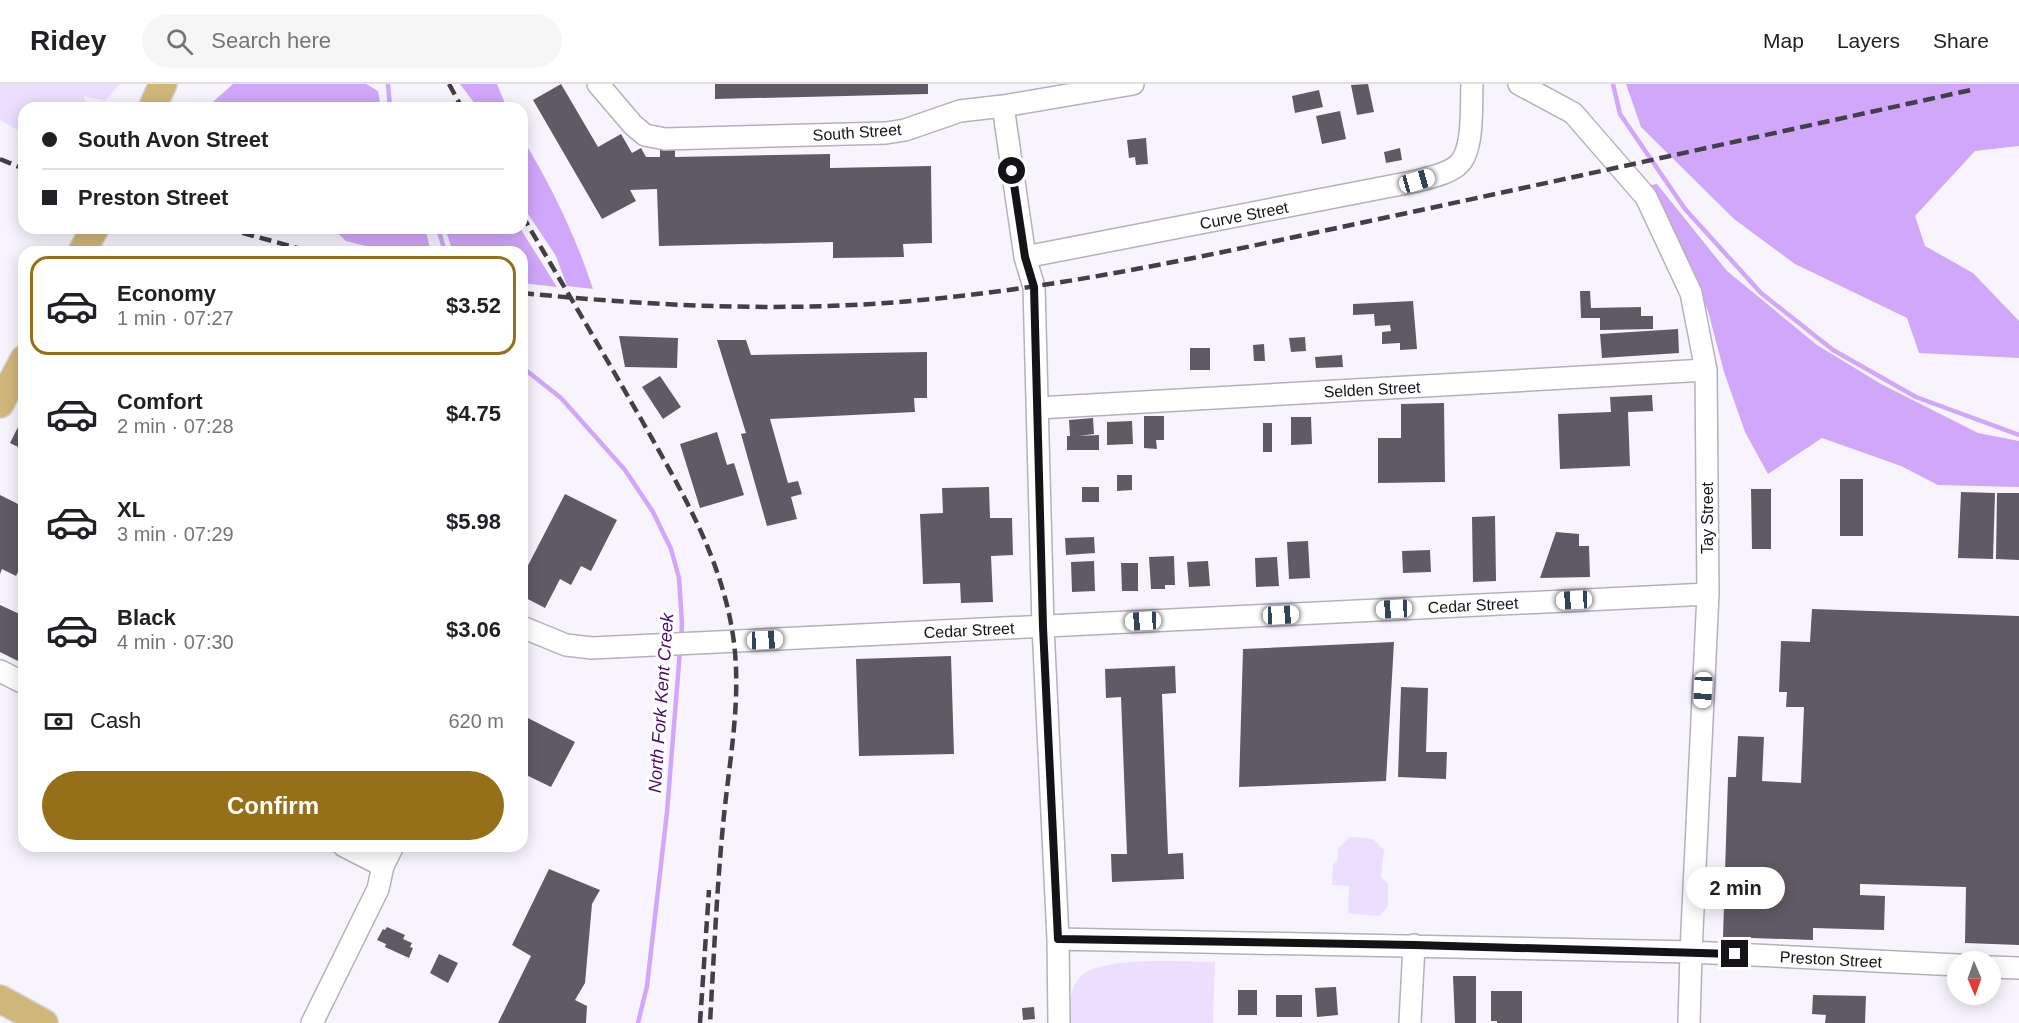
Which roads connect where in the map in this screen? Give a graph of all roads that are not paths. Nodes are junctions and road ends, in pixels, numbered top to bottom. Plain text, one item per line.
1 (163, 84) edge
2 (598, 84) edge
3 (1133, 84) edge
4 (1472, 84) edge
5 (1519, 84) edge
6 (155, 102) edge
7 (1003, 106) junction
8 (1025, 257) junction
9 (16, 369) edge
10 (1706, 370) junction
11 (0, 405) edge
12 (1038, 408) junction
13 (1708, 594) junction
14 (1043, 627) junction
15 (528, 629) edge
16 (0, 671) edge
17 (18, 680) edge
18 (356, 852) edge
19 (390, 852) edge
20 (383, 866) junction
21 (1058, 939) junction
22 (1414, 945) junction
23 (1691, 952) junction
24 (1947, 964) edge
25 (2001, 967) edge
26 (2019, 968) edge
27 (6, 1009) edge
28 (44, 1023) edge
29 (312, 1023) edge
30 (1059, 1023) edge
31 (1410, 1023) edge
32 (1689, 1023) edge

1 - 6 main road
2 - 7 street, South Street
3 - 7 street, South Street
4 - 8 street, Curve Street
5 - 10 street, Tay Street
7 - 8 street
8 - 12 street
9 - 11 main road
10 - 12 street, Selden Street
10 - 13 street, Tay Street
12 - 14 street
13 - 14 street, Cedar Street
13 - 23 street, Tay Street
14 - 15 street, Cedar Street
14 - 21 street
16 - 17 street
18 - 20 street
19 - 20 street
20 - 29 street
21 - 22 street, Preston Street
21 - 30 street
22 - 23 street, Preston Street
22 - 31 street
23 - 24 street, Preston Street
23 - 32 street, Tay Street
25 - 26 street
27 - 28 main road

